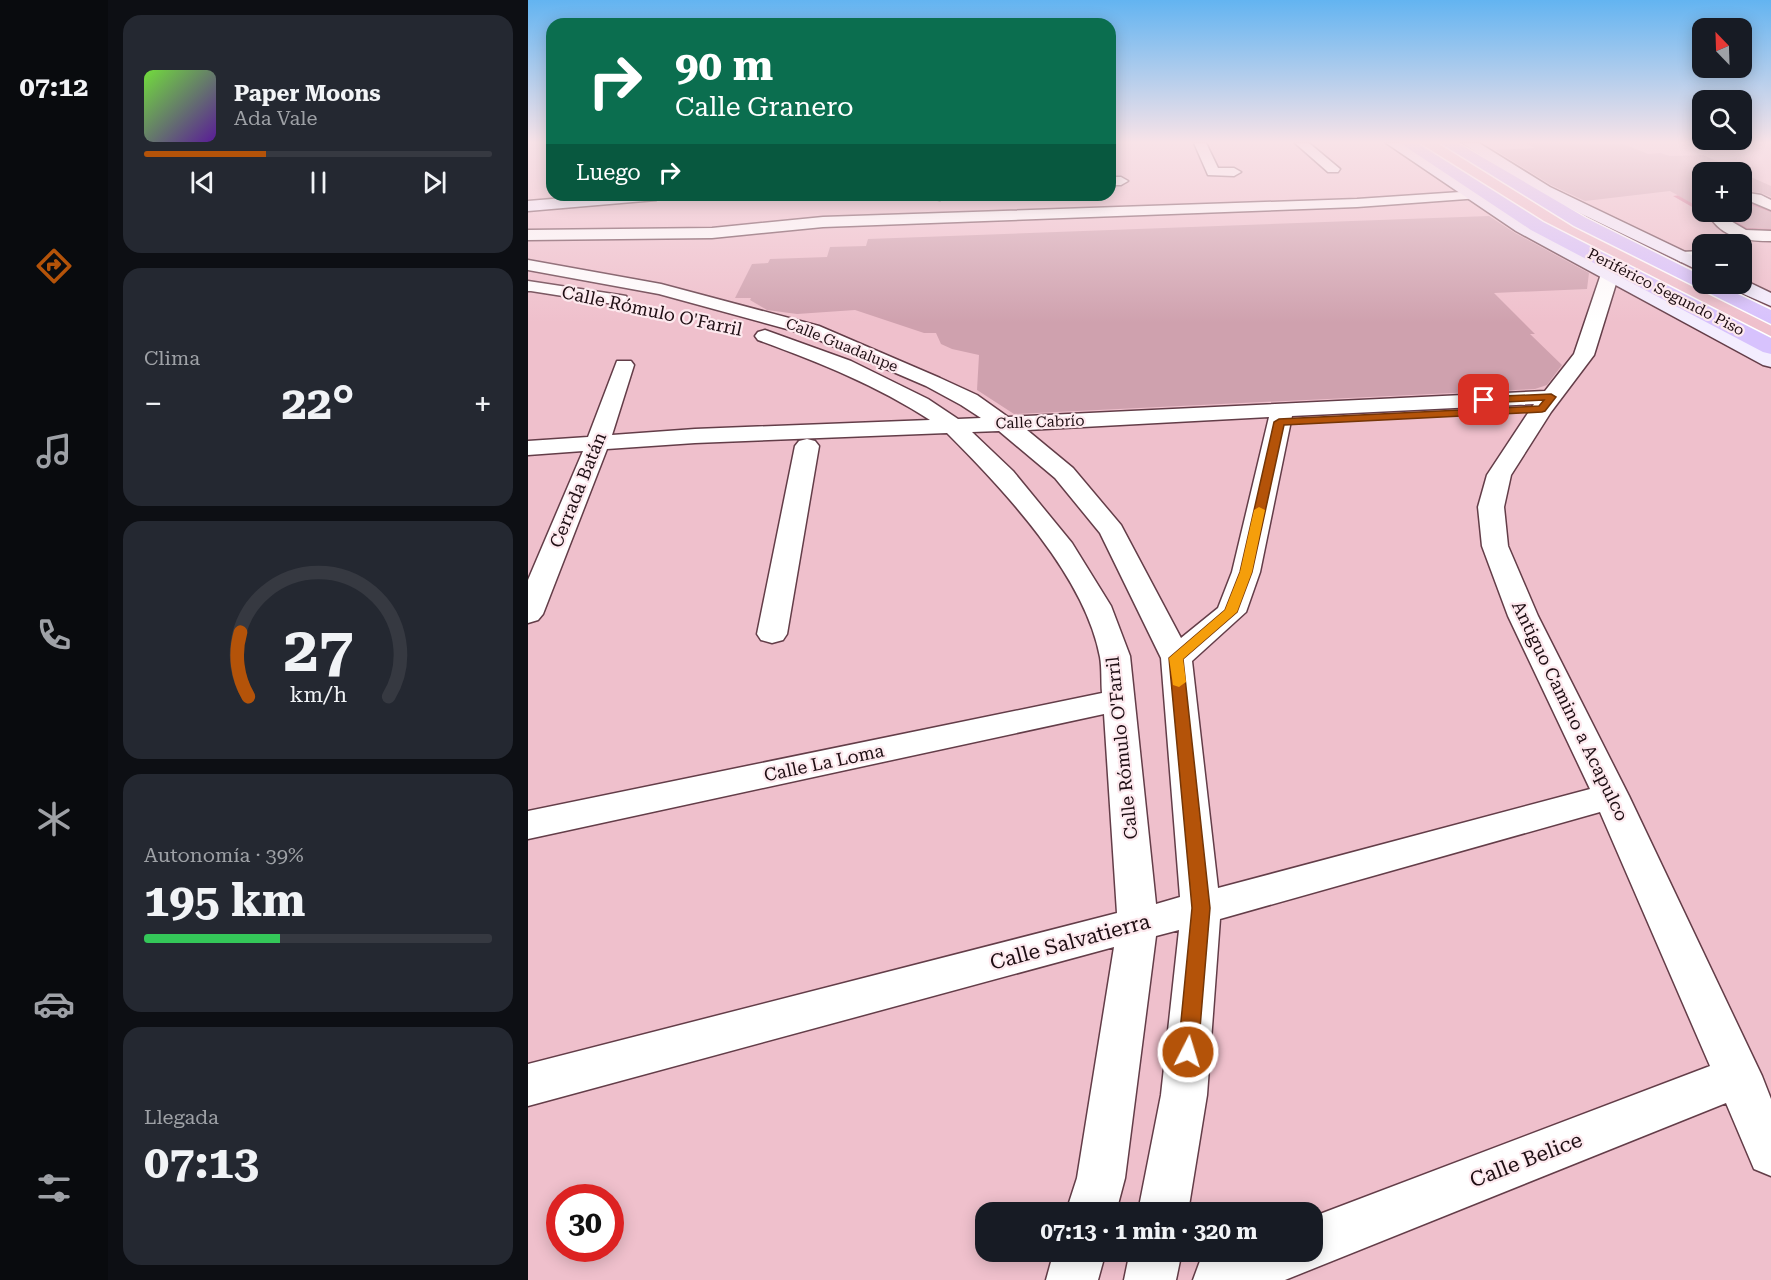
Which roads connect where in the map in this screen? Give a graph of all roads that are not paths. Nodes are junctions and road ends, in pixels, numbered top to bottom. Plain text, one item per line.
1 (566, 203) edge
2 (1359, 203) edge
3 (1495, 203) edge
4 (1501, 203) edge
5 (1507, 203) edge
6 (1548, 203) edge
7 (1563, 203) edge
8 (1570, 203) edge
9 (528, 206) edge
10 (1722, 222) edge
11 (528, 235) edge
12 (1771, 236) edge
13 (1692, 256) edge
14 (1681, 257) junction
15 (1692, 262) edge
16 (528, 265) edge
17 (1692, 268) edge
18 (1692, 272) edge
19 (1610, 274) junction
20 (528, 286) edge
21 (1740, 294) edge
22 (1740, 294) edge
23 (1744, 294) edge
24 (1746, 294) edge
25 (1771, 300) edge
26 (635, 303) dead end
27 (1771, 307) edge
28 (657, 308) dead end
29 (1771, 313) edge
30 (1771, 318) edge
31 (1771, 339) edge
32 (1771, 347) edge
33 (1771, 360) edge
34 (624, 365) dead end
35 (1546, 403) junction
36 (1281, 417) junction
37 (1013, 430) junction
38 (959, 432) junction
39 (807, 446) junction
40 (528, 448) edge
41 (594, 450) junction
42 (528, 465) edge
43 (528, 614) edge
44 (772, 634) dead end
45 (1176, 658) junction
46 (1120, 700) junction
47 (1611, 796) junction
48 (528, 825) edge
49 (1201, 908) junction
50 (1138, 924) junction
51 (1738, 1076) junction
52 (528, 1085) edge
53 (1771, 1152) edge
54 (1095, 1202) edge
55 (1165, 1202) edge
56 (1323, 1239) edge
57 (1077, 1262) edge
58 (1154, 1262) edge
59 (1265, 1262) edge
60 (1072, 1280) edge
61 (1150, 1280) edge
62 (1219, 1280) edge

1 - 9 main road
2 - 11 street
3 - 19 main road
4 - 32 highway, Periférico Segundo Piso
5 - 31 highway
6 - 18 highway
7 - 17 highway, Periférico Segundo Piso
8 - 14 main road
10 - 12 street
13 - 14 street
14 - 15 main road
16 - 37 street, Calle Guadalupe
19 - 33 main road
19 - 35 street, Antiguo Camino a Acapulco
20 - 26 street, Calle Rómulo O'Farril
21 - 29 highway
22 - 30 highway
23 - 27 highway, Periférico Segundo Piso
24 - 25 main road
28 - 38 street, Calle Rómulo O'Farril
34 - 41 street, Cerrada Batán
35 - 36 street, Calle Cabrío
35 - 47 street, Antiguo Camino a Acapulco
36 - 37 street, Calle Cabrío
36 - 45 street
37 - 38 street, Calle Cabrío
37 - 45 street
38 - 39 street, Calle Cabrío
38 - 41 street, Calle Cabrío
38 - 46 street, Calle Rómulo O'Farril
39 - 41 street, Calle Cabrío
39 - 44 street
40 - 41 street, Calle Cabrío
41 - 42 street, Calle Cabrío
41 - 43 street, Cerrada Batán
45 - 49 street
46 - 48 street, Calle La Loma
46 - 50 street, Calle Rómulo O'Farril
47 - 49 street, Calle Salvatierra
47 - 51 street, Antiguo Camino a Acapulco
49 - 50 street, Calle Salvatierra
49 - 55 street
50 - 52 street, Calle Salvatierra
50 - 54 street, Calle Rómulo O'Farril
51 - 53 street, Antiguo Camino a Acapulco
51 - 56 street, Calle Belice
57 - 60 street
58 - 61 street
59 - 62 street

